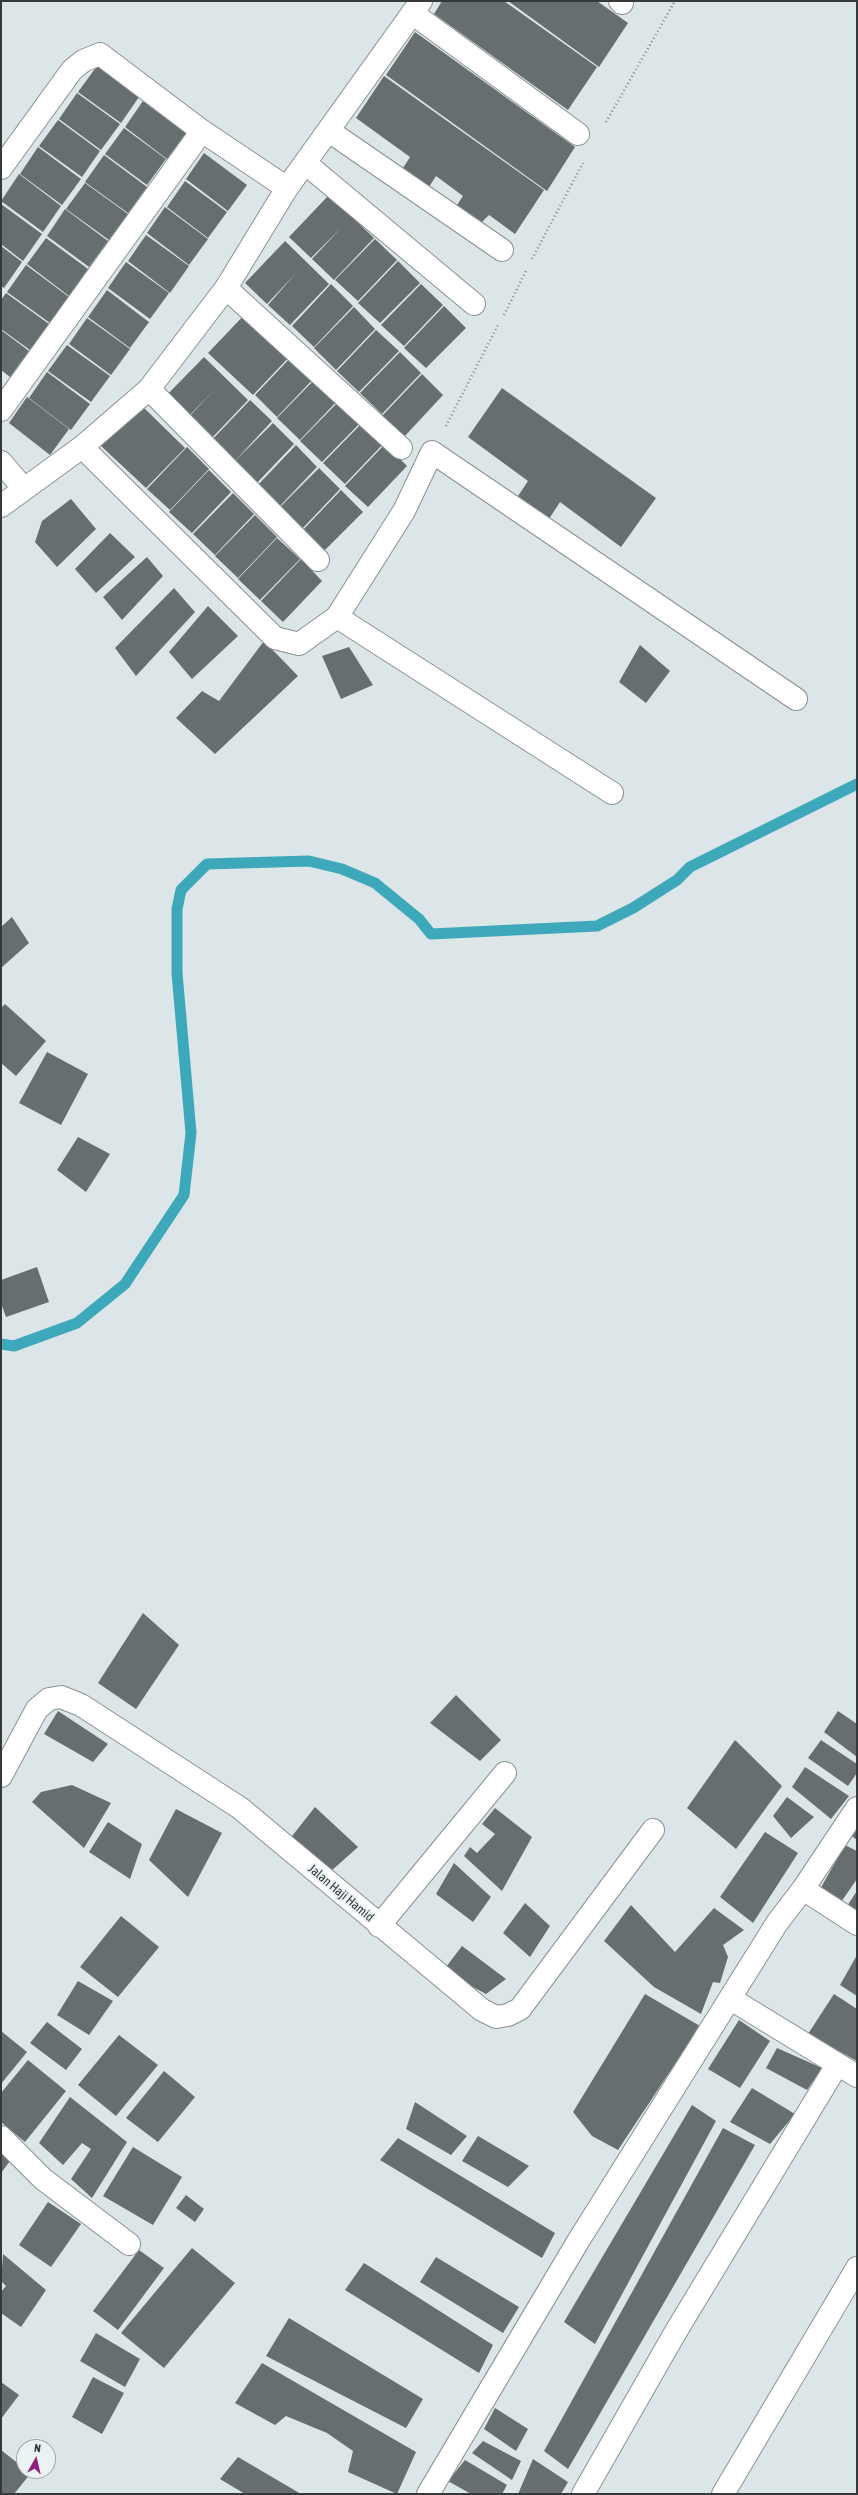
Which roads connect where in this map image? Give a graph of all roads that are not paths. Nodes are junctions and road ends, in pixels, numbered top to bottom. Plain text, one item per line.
1 (417, 7) edge
2 (202, 131) junction
3 (329, 131) junction
4 (578, 134) dead end
5 (305, 163) junction
6 (1, 168) edge
7 (288, 188) junction
8 (502, 250) dead end
9 (226, 288) junction
10 (474, 304) dead end
11 (149, 389) junction
12 (1, 410) edge
13 (82, 447) junction
14 (400, 448) dead end
15 (1, 462) edge
16 (24, 489) junction
17 (1, 506) edge
18 (318, 560) dead end
19 (336, 617) junction
20 (796, 699) dead end
21 (612, 793) dead end
22 (505, 1773) dead end
23 (1, 1776) edge
24 (857, 1808) edge
25 (653, 1830) dead end
26 (803, 1888) junction
27 (857, 1924) edge
28 (379, 1926) junction
29 (731, 1999) junction
30 (837, 2065) junction
31 (857, 2076) edge
32 (1, 2137) edge
33 (129, 2244) dead end
34 (857, 2268) edge
35 (428, 2494) edge
36 (583, 2494) edge
37 (723, 2494) edge

1 - 3 street
1 - 4 street
2 - 6 street
2 - 7 street
2 - 12 street
3 - 5 street
3 - 8 street
5 - 7 street
5 - 10 street
7 - 9 street
9 - 11 street
9 - 14 street
11 - 13 street
11 - 18 street
13 - 16 street
13 - 19 street
15 - 16 street
16 - 17 street
19 - 20 street
19 - 21 street
22 - 28 street
23 - 28 street, Jalan Haji Hamid
24 - 26 street
25 - 28 street, Jalan Haji Hamid
26 - 27 street
26 - 29 street
29 - 30 street
29 - 35 street
30 - 31 street
30 - 36 street
32 - 33 street
34 - 37 street

